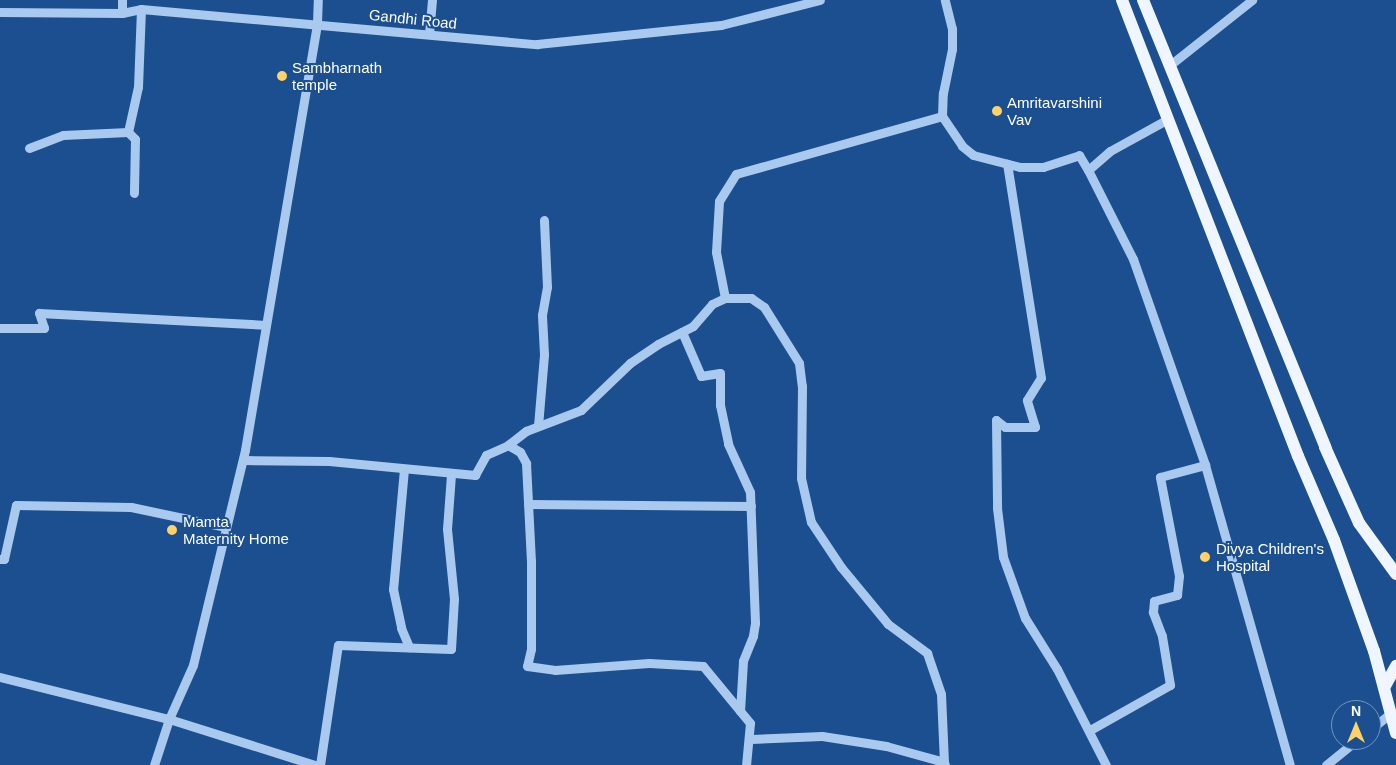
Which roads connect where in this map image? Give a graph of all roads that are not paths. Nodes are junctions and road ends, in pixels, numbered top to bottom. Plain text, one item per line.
1 (122, 0) edge
2 (318, 0) edge
3 (432, 0) edge
4 (820, 0) edge
5 (945, 0) edge
6 (1122, 0) edge
7 (1143, 0) edge
8 (1252, 0) edge
9 (141, 9) junction
10 (0, 12) edge
11 (122, 13) junction
12 (317, 23) junction
13 (429, 34) junction
14 (1170, 65) junction
15 (942, 116) junction
16 (1168, 119) junction
17 (128, 132) junction
18 (30, 148) dead end
19 (1007, 164) junction
20 (1088, 170) junction
21 (134, 193) dead end
22 (544, 220) dead end
23 (725, 298) junction
24 (266, 325) junction
25 (0, 328) edge
26 (682, 332) junction
27 (538, 426) junction
28 (508, 445) junction
29 (243, 460) junction
30 (1205, 465) junction
31 (404, 469) junction
32 (451, 474) junction
33 (528, 504) junction
34 (751, 506) junction
35 (226, 527) junction
36 (0, 558) edge
37 (1396, 574) edge
38 (410, 647) junction
39 (1396, 666) edge
40 (0, 677) edge
41 (1385, 686) junction
42 (740, 711) junction
43 (1391, 713) junction
44 (169, 719) junction
45 (1381, 721) edge
46 (1090, 730) junction
47 (1396, 733) edge
48 (751, 739) junction
49 (1345, 750) edge
50 (945, 764) edge
51 (154, 765) edge
52 (315, 765) edge
53 (320, 765) edge
54 (746, 765) edge
55 (1106, 765) edge
56 (1290, 765) edge
57 (1326, 765) edge

1 - 11 street
2 - 12 street
3 - 13 street
4 - 13 street, Gandhi Road
5 - 15 street
6 - 16 main road
7 - 14 main road
8 - 14 street
9 - 11 street, Gandhi Road
9 - 12 street, Gandhi Road
9 - 17 street
10 - 11 street, Gandhi Road
12 - 13 street, Gandhi Road
12 - 24 street
14 - 37 main road
15 - 19 street
15 - 23 street
16 - 20 street
16 - 41 main road
17 - 18 street
17 - 21 street
19 - 20 street
19 - 46 street
20 - 30 street
22 - 27 street
23 - 26 street
23 - 50 street
24 - 25 street
24 - 29 street
26 - 27 street
26 - 34 street
27 - 28 street
28 - 32 street
28 - 33 street
29 - 31 street
29 - 35 street
30 - 46 street
30 - 56 street
31 - 32 street
31 - 38 street
32 - 38 street
33 - 34 street
33 - 42 street
34 - 42 street
35 - 36 street
35 - 44 street
38 - 53 street
39 - 41 main road
40 - 44 street
41 - 43 main road
42 - 48 street
43 - 45 street
43 - 47 main road
44 - 51 street
44 - 52 street
46 - 55 street
48 - 50 street
48 - 54 street
49 - 57 street

